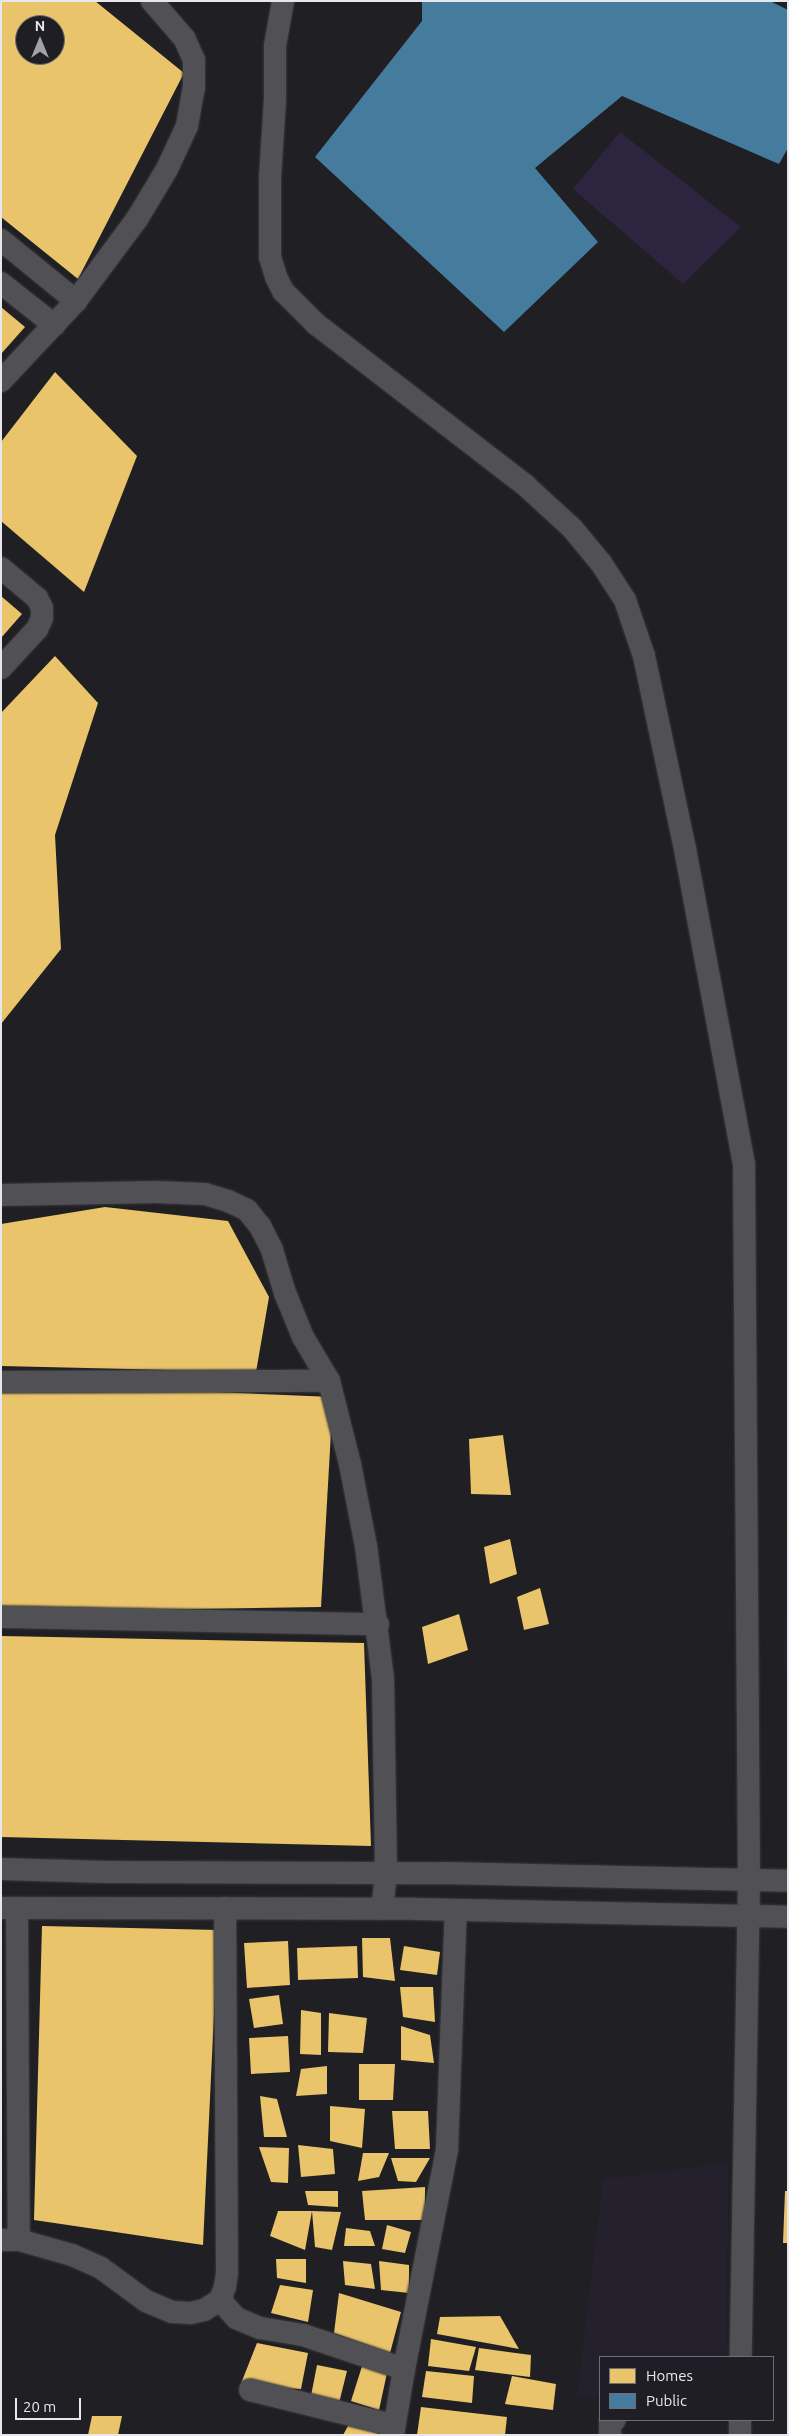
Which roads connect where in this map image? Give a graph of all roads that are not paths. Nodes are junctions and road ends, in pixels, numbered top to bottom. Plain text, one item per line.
1 (152, 1) edge
2 (283, 1) edge
3 (1, 240) edge
4 (1, 283) edge
5 (76, 301) junction
6 (54, 325) junction
7 (1, 381) edge
8 (1, 568) edge
9 (1, 668) edge
10 (1, 1195) edge
11 (329, 1381) junction
12 (1, 1382) edge
13 (1, 1618) edge
14 (378, 1624) junction
15 (1, 1869) edge
16 (386, 1873) junction
17 (788, 1880) edge
18 (749, 1881) junction
19 (225, 1908) junction
20 (9, 1909) edge
21 (382, 1909) junction
22 (456, 1910) junction
23 (748, 1917) junction
24 (788, 1917) edge
25 (10, 2240) edge
26 (220, 2300) junction
27 (741, 2356) edge
28 (404, 2369) junction
29 (250, 2390) dead end
30 (612, 2421) edge
31 (740, 2421) edge
32 (394, 2430) edge
33 (610, 2435) edge
34 (740, 2435) edge

1 - 5 street
2 - 18 street
3 - 5 street
4 - 6 street
5 - 6 street
6 - 7 street
8 - 9 street
10 - 11 street
11 - 12 street
11 - 14 street
13 - 14 street
14 - 16 street
15 - 16 street
16 - 18 street
16 - 21 street
17 - 18 street
18 - 23 street
19 - 20 street
19 - 21 street
19 - 26 street
20 - 25 street
21 - 22 street
22 - 23 street
22 - 28 street
23 - 24 street
23 - 27 street
25 - 26 street
26 - 28 street
28 - 32 street
29 - 32 street
30 - 33 street
31 - 34 street

